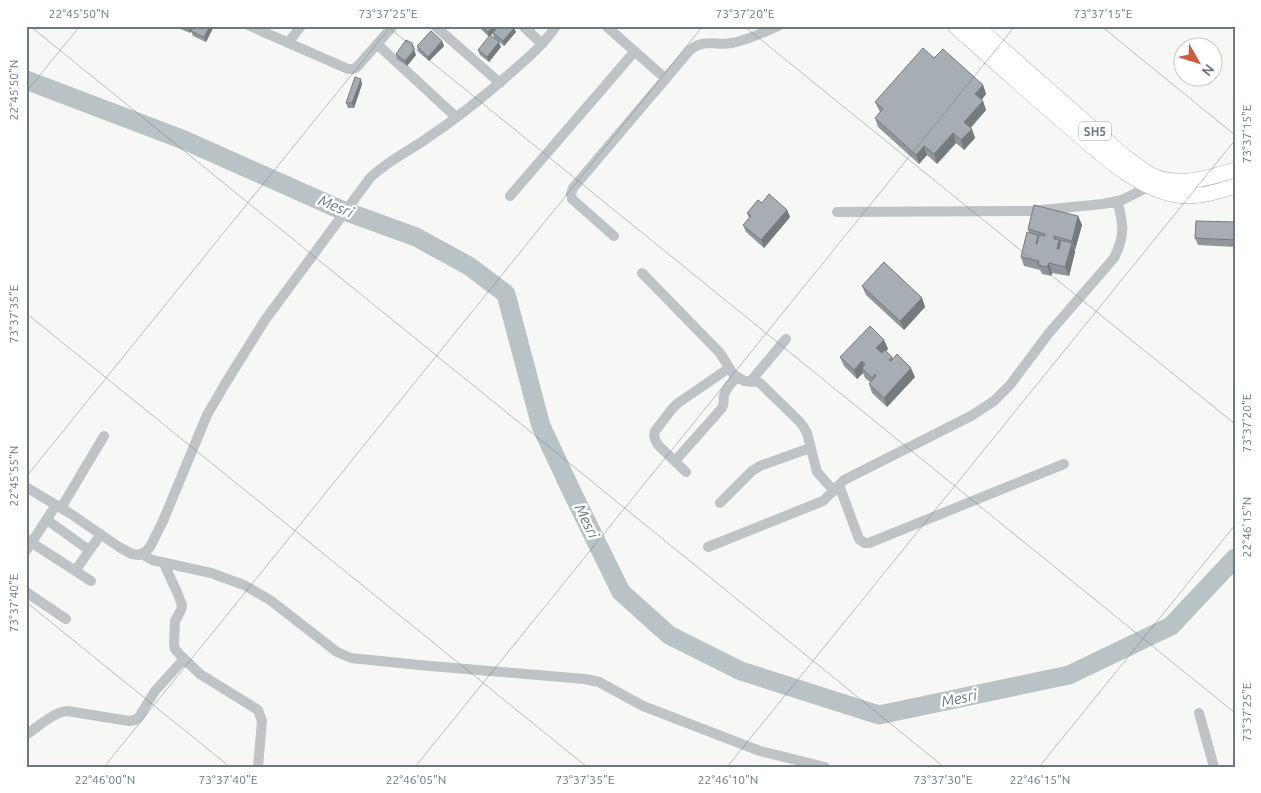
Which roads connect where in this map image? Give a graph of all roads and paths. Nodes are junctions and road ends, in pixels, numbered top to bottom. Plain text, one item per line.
1 (250, 26) edge
2 (301, 26) edge
3 (393, 26) edge
4 (435, 26) edge
5 (523, 26) edge
6 (556, 26) edge
7 (606, 26) edge
8 (778, 26) edge
9 (955, 26) edge
10 (976, 26) edge
11 (288, 43) junction
12 (377, 44) junction
13 (542, 44) junction
14 (635, 51) junction
15 (666, 79) junction
16 (500, 83) junction
17 (456, 117) junction
18 (1235, 170) edge
19 (1156, 183) junction
20 (1235, 186) edge
21 (510, 196) dead end
22 (1117, 201) junction
23 (837, 212) dead end
24 (614, 236) dead end
25 (642, 274) dead end
26 (786, 339) dead end
27 (729, 368) junction
28 (737, 377) junction
29 (750, 382) junction
30 (104, 436) dead end
31 (810, 448) junction
32 (675, 461) junction
33 (1064, 464) dead end
34 (686, 472) dead end
35 (26, 487) edge
36 (836, 488) junction
37 (720, 503) dead end
38 (59, 506) junction
39 (46, 520) junction
40 (101, 534) junction
41 (28, 544) edge
42 (708, 547) dead end
43 (89, 550) junction
44 (142, 554) junction
45 (163, 562) junction
46 (75, 571) junction
47 (91, 581) dead end
48 (26, 592) edge
49 (66, 618) dead end
50 (184, 659) junction
51 (1199, 713) dead end
52 (26, 735) edge
53 (258, 767) edge
54 (825, 767) edge
55 (1214, 767) edge

1 - 11 street
2 - 11 street
3 - 12 street
4 - 16 street
5 - 13 street
6 - 13 street
7 - 14 street
8 - 15 street
9 - 19 main road, SH5
10 - 19 main road, SH5
11 - 12 street
12 - 17 street
13 - 16 street
14 - 15 street
14 - 21 street
15 - 24 street
16 - 17 street
17 - 44 street
18 - 19 main road, SH5
19 - 20 main road, SH5
19 - 22 street
22 - 23 street
22 - 36 street
25 - 27 street
26 - 29 street
27 - 28 street
27 - 32 street
28 - 29 street
28 - 32 street
29 - 31 street
30 - 38 street
31 - 36 street
31 - 37 street
32 - 34 street
33 - 36 street
35 - 38 street
36 - 42 street
38 - 39 street
38 - 40 street
39 - 41 street
39 - 43 street
40 - 43 street
40 - 44 street
41 - 46 street
43 - 46 street
44 - 45 street
45 - 50 street
45 - 54 street
46 - 47 street
48 - 49 street
50 - 52 street
50 - 53 street
51 - 55 street

